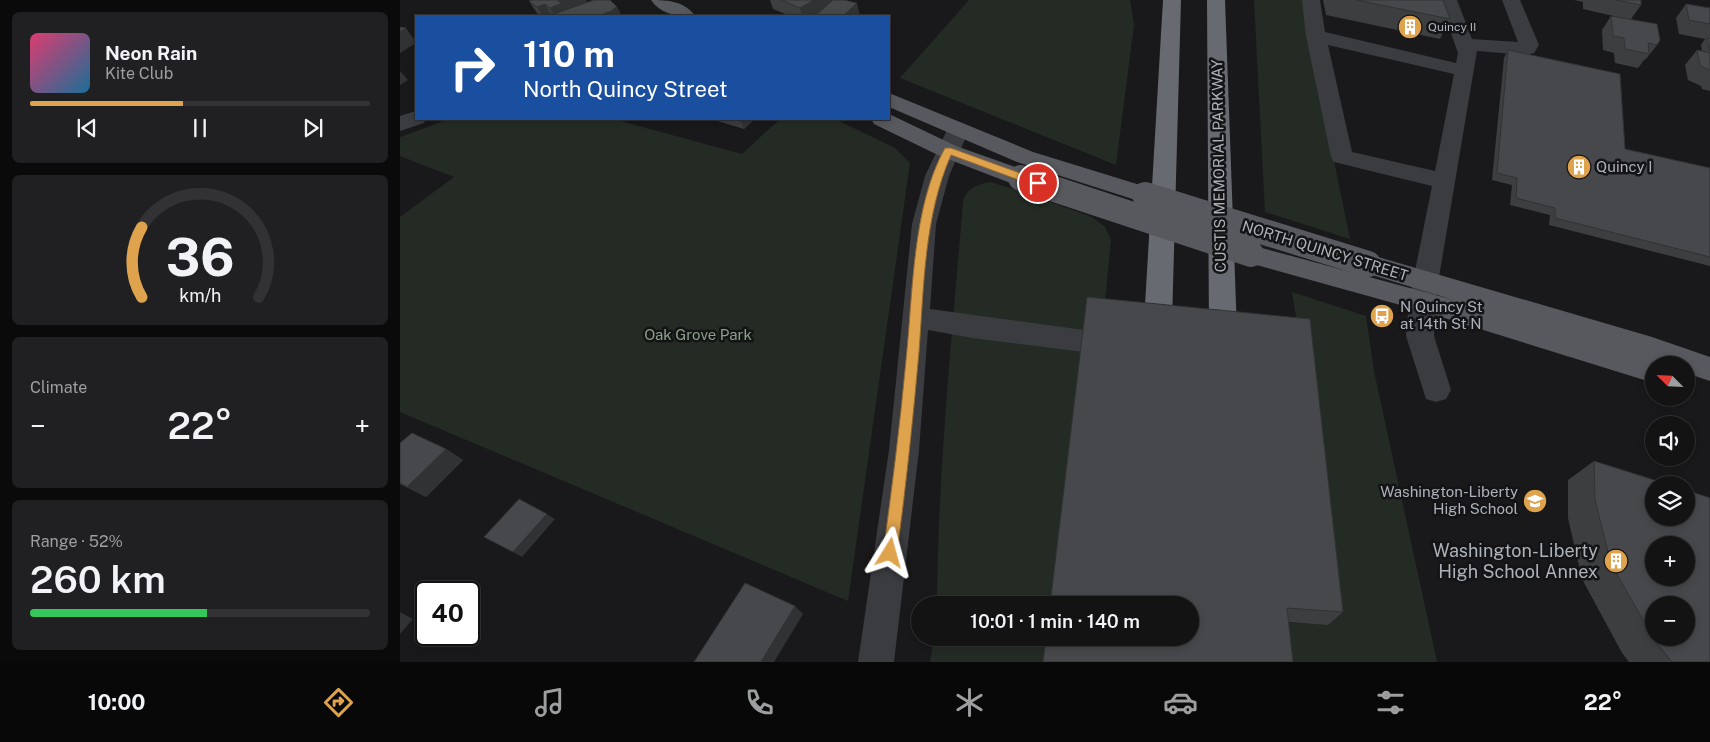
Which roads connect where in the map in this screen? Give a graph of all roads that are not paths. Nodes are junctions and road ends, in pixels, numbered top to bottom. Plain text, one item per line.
1 (660, 0) edge
2 (1172, 0) edge
3 (1216, 0) edge
4 (1311, 0) edge
5 (1448, 0) edge
6 (1511, 0) edge
7 (683, 15) edge
8 (1316, 36) junction
9 (1465, 44) junction
10 (1465, 71) junction
11 (890, 100) edge
12 (415, 118) edge
13 (885, 120) edge
14 (400, 124) edge
15 (953, 140) junction
16 (1445, 181) junction
17 (1424, 291) junction
18 (915, 317) junction
19 (1158, 322) edge
20 (1223, 332) edge
21 (1084, 342) edge
22 (1645, 368) edge
23 (1710, 369) edge
24 (1695, 381) edge
25 (1710, 385) edge
26 (1436, 390) dead end
27 (876, 662) edge

1 - 7 main road
2 - 19 highway
3 - 20 highway, CUSTIS MEMORIAL PARKWAY
4 - 8 street
5 - 9 street
6 - 9 street
8 - 10 street
8 - 16 street
9 - 10 street
10 - 16 street
11 - 15 main road, NORTH QUINCY STREET
12 - 14 street
13 - 15 main road, NORTH QUINCY STREET
15 - 17 main road, NORTH QUINCY STREET, bridge
15 - 18 street
16 - 17 street
17 - 22 main road, NORTH QUINCY STREET
17 - 23 main road, NORTH QUINCY STREET
17 - 26 street
18 - 21 street
18 - 27 street
24 - 25 main road

